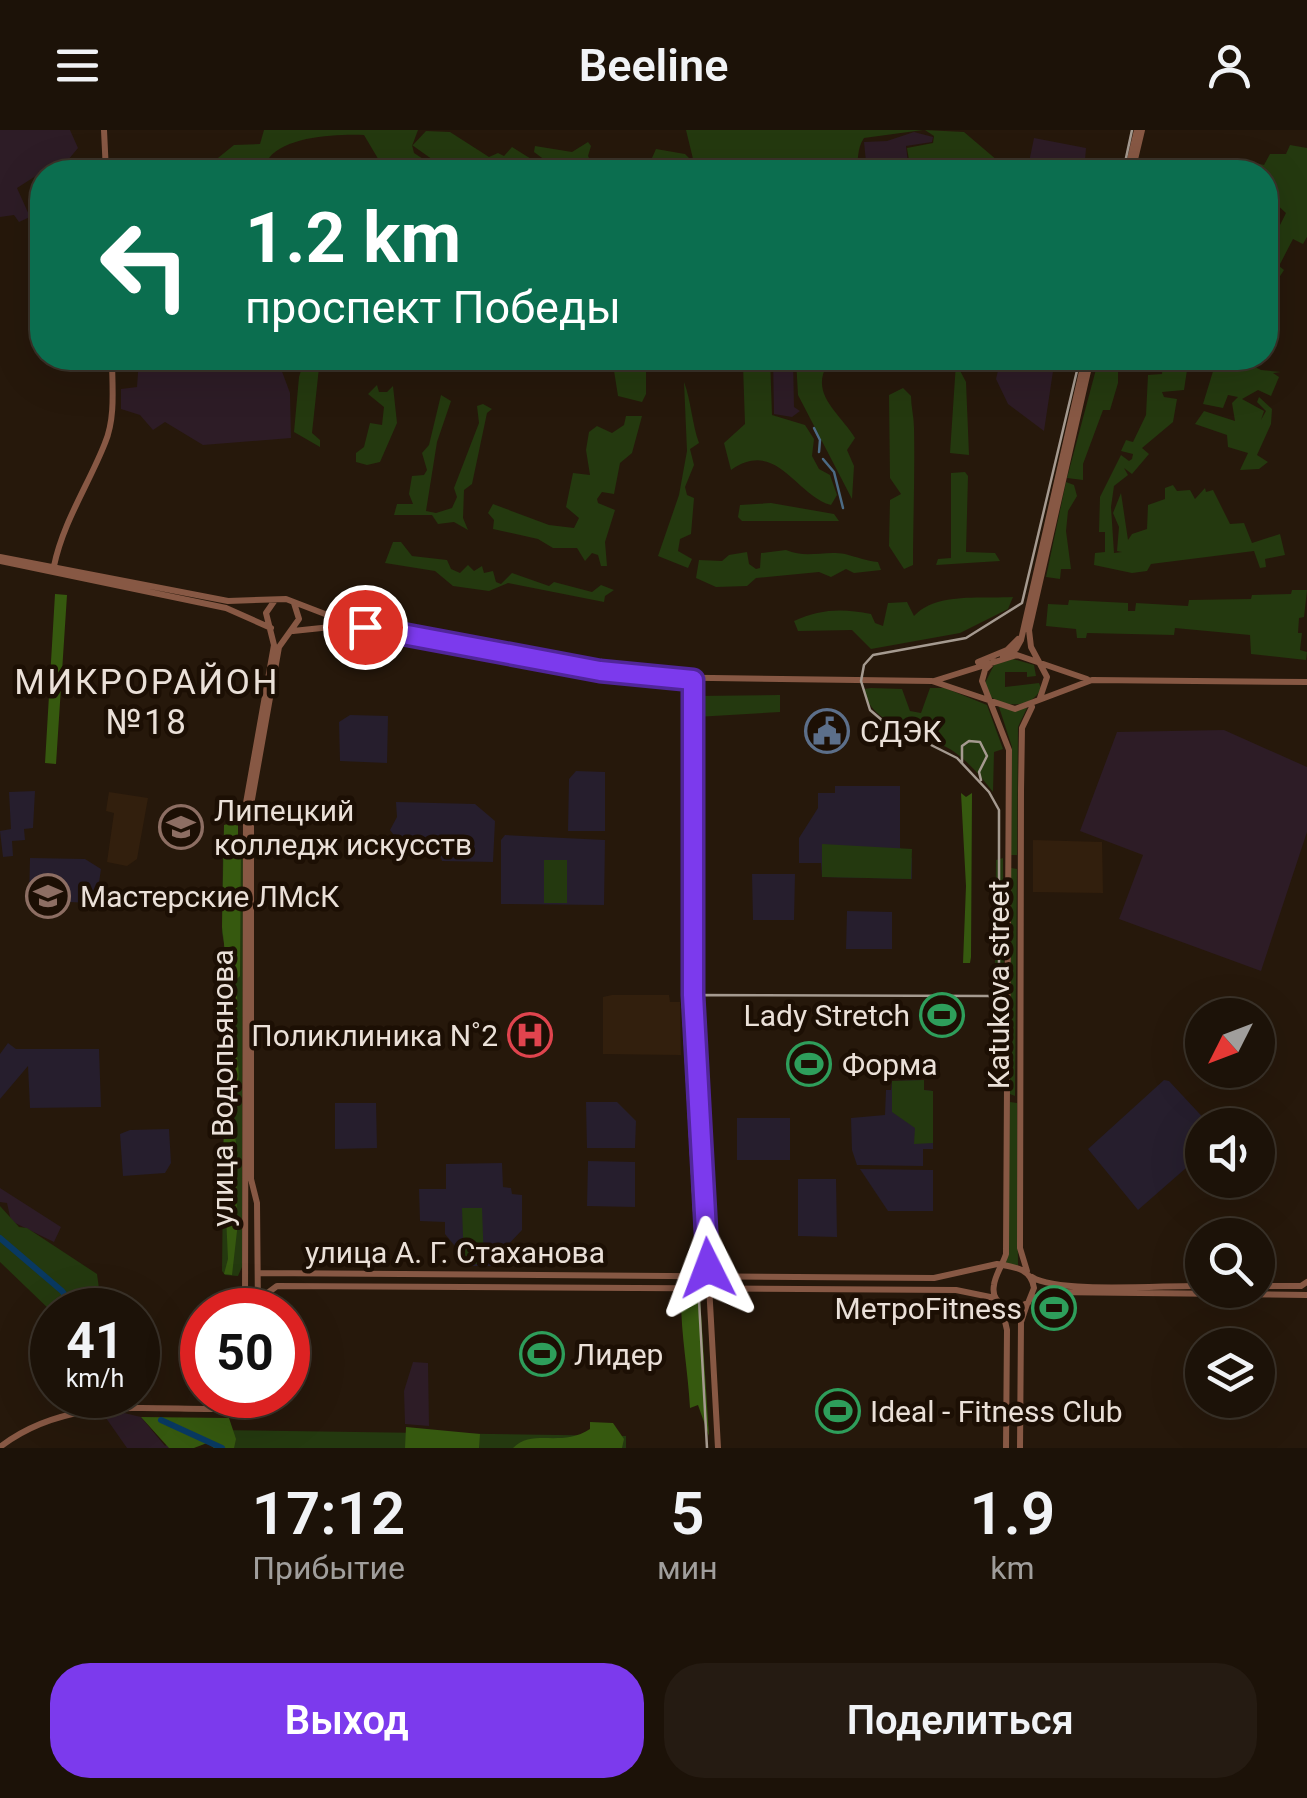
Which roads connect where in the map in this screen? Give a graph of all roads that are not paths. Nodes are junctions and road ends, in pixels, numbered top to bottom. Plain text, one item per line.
1 (104, 130) edge
2 (1139, 130) edge
3 (105, 160) edge
4 (1133, 160) edge
5 (112, 370) edge
6 (1085, 370) edge
7 (1085, 370) edge
8 (0, 559) edge
9 (54, 568) junction
10 (122, 583) junction
11 (276, 600) junction
12 (294, 603) junction
13 (1027, 615) junction
14 (351, 624) junction
15 (272, 629) junction
16 (287, 632) junction
17 (1003, 657) junction
18 (994, 661) junction
19 (1041, 663) junction
20 (962, 671) junction
21 (693, 680) junction
22 (1092, 680) junction
23 (932, 681) junction
24 (1307, 682) edge
25 (992, 702) junction
26 (1038, 702) junction
27 (1008, 866) junction
28 (1020, 868) junction
29 (1008, 1095) junction
30 (1020, 1096) junction
31 (257, 1223) junction
32 (244, 1224) junction
33 (1003, 1264) junction
34 (258, 1273) junction
35 (302, 1274) junction
36 (954, 1274) junction
37 (1029, 1274) junction
38 (662, 1275) junction
39 (474, 1276) junction
40 (629, 1276) junction
41 (708, 1276) junction
42 (814, 1277) junction
43 (1307, 1282) edge
44 (1185, 1286) edge
45 (1275, 1286) edge
46 (302, 1287) junction
47 (474, 1287) junction
48 (245, 1288) edge
49 (258, 1288) edge
50 (269, 1288) edge
51 (630, 1288) junction
52 (662, 1288) junction
53 (708, 1288) junction
54 (814, 1290) junction
55 (956, 1290) junction
56 (1307, 1294) edge
57 (998, 1301) junction
58 (1029, 1301) junction
59 (180, 1408) edge
60 (0, 1447) edge
61 (718, 1448) edge
62 (1006, 1448) edge
63 (1020, 1448) edge

1 - 3 main road
2 - 4 main road
5 - 9 main road
6 - 13 main road
7 - 19 main road
8 - 9 main road
9 - 10 main road
10 - 11 main road
10 - 15 main road
11 - 12 main road
11 - 15 main road
12 - 14 main road
12 - 16 main road
13 - 17 main road
13 - 20 main road
14 - 16 main road
14 - 21 main road
15 - 16 main road
15 - 32 main road, улица Водопьянова
16 - 31 main road, улица Водопьянова
17 - 18 main road
17 - 19 main road
18 - 20 main road
18 - 25 main road
19 - 22 main road
19 - 26 main road
20 - 23 main road
21 - 23 main road
21 - 41 main road
22 - 24 main road
22 - 26 main road
23 - 25 main road
25 - 26 main road
25 - 27 main road, Katukova street
26 - 28 main road, Katukova street
27 - 28 main road
27 - 29 main road, Katukova street
28 - 30 main road, Katukova street
29 - 30 main road
29 - 33 main road, Katukova street
30 - 37 main road, Katukova street
31 - 32 main road
31 - 34 main road, улица Водопьянова
32 - 48 main road, улица Водопьянова
33 - 36 main road, улица А. Г. Стаханова
33 - 37 main road
33 - 57 main road
34 - 35 main road, улица А. Г. Стаханова
34 - 49 main road, улица Водопьянова
35 - 39 main road, улица А. Г. Стаханова
35 - 46 main road
36 - 42 main road, улица А. Г. Стаханова
36 - 55 main road
37 - 44 main road
37 - 58 main road
38 - 40 main road, улица А. Г. Стаханова
38 - 41 main road, улица А. Г. Стаханова
38 - 52 main road
39 - 40 main road, улица А. Г. Стаханова
39 - 47 main road
40 - 51 main road
41 - 42 main road, улица А. Г. Стаханова
41 - 53 main road
42 - 54 main road
43 - 45 main road
43 - 56 main road
46 - 47 main road, улица А. Г. Стаханова
46 - 50 main road, улица А. Г. Стаханова
47 - 51 main road, улица А. Г. Стаханова
51 - 52 main road, улица А. Г. Стаханова
52 - 53 main road, улица А. Г. Стаханова
53 - 54 main road, улица А. Г. Стаханова
53 - 61 main road
54 - 55 main road, улица А. Г. Стаханова
55 - 57 main road, улица А. Г. Стаханова
56 - 58 main road
57 - 58 main road
57 - 62 main road
58 - 63 main road
59 - 60 main road

